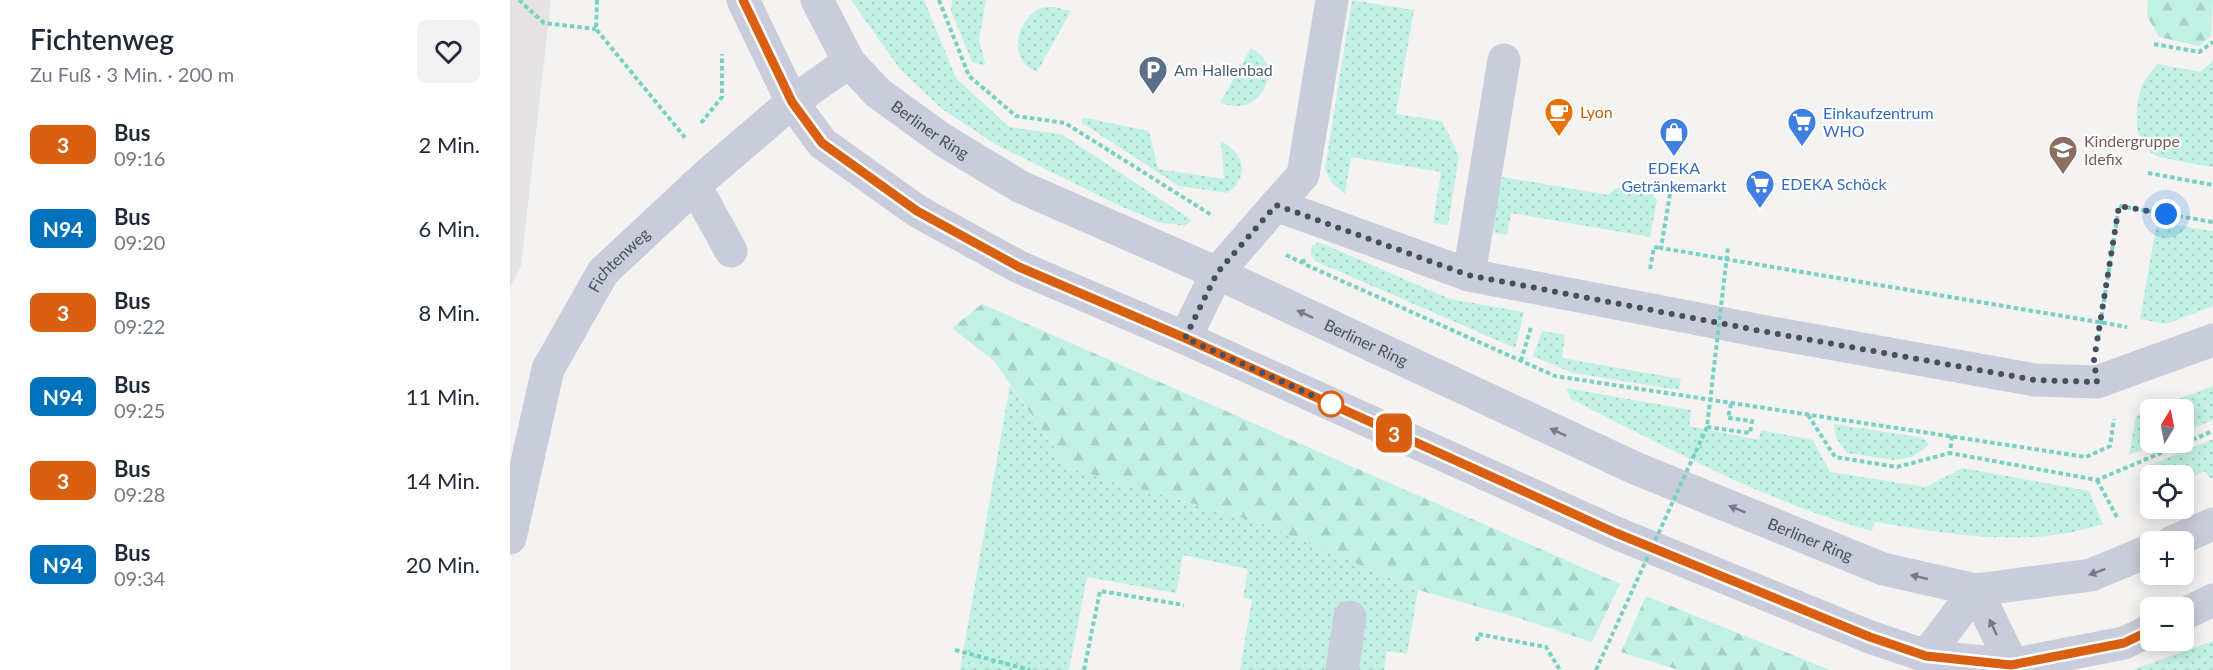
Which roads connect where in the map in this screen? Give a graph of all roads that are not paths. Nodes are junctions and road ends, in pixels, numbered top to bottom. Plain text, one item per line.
1 (743, 0) edge
2 (817, 0) edge
3 (1332, 0) edge
4 (1504, 60) dead end
5 (849, 62) junction
6 (792, 102) junction
7 (701, 180) junction
8 (1276, 205) junction
9 (731, 251) dead end
10 (1217, 273) junction
11 (1468, 275) junction
12 (1185, 338) junction
13 (2213, 340) edge
14 (2213, 524) edge
15 (2194, 532) edge
16 (510, 538) edge
17 (2140, 555) edge
18 (1976, 590) junction
19 (2213, 600) edge
20 (2194, 609) edge
21 (1350, 617) dead end
22 (2140, 635) edge
23 (1931, 663) edge
24 (2013, 667) edge
25 (1342, 670) edge

1 - 6 street
2 - 5 street, Berliner Ring
3 - 8 street
4 - 11 street
5 - 6 street, Fichtenweg
5 - 10 street, Berliner Ring
6 - 7 street, Fichtenweg
6 - 12 street
7 - 9 street
7 - 16 street, Fichtenweg
8 - 10 street
8 - 11 street
10 - 12 street
18 -> 10 street, Berliner Ring
11 - 13 street
12 - 23 street
14 - 15 street
17 -> 18 street, Berliner Ring
18 - 23 street
24 -> 18 street
19 - 20 street
21 - 25 street
22 - 24 street
23 - 24 street

